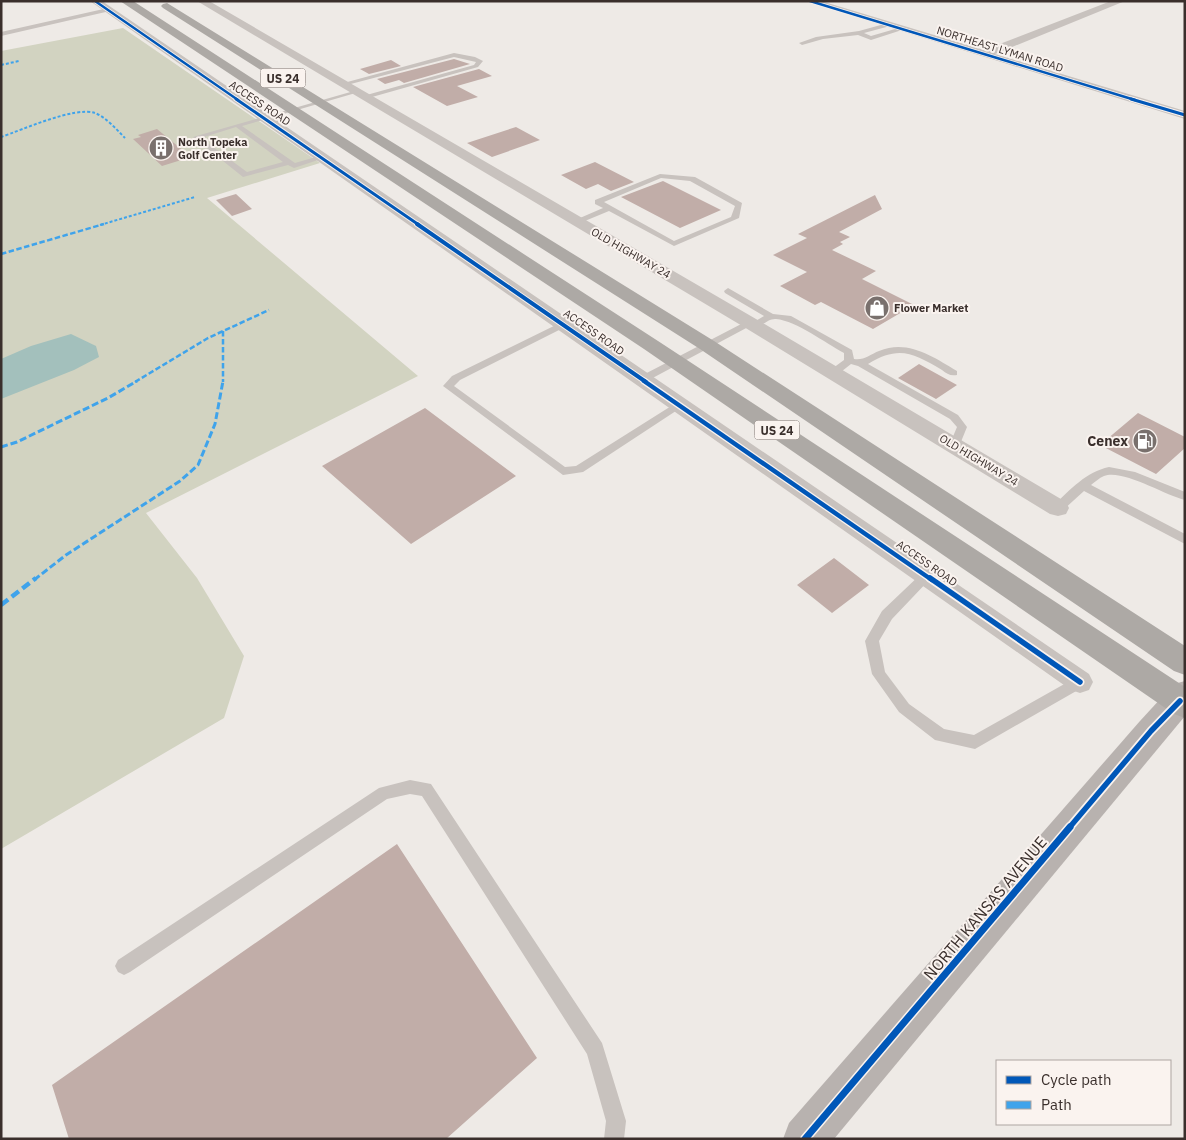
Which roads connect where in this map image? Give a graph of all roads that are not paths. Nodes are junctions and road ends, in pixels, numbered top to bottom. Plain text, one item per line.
1 (126, 1) edge
2 (159, 1) edge
3 (202, 1) edge
4 (811, 1) edge
5 (1120, 1) edge
6 (101, 6) edge
7 (888, 25) junction
8 (902, 29) junction
9 (859, 33) junction
10 (1, 34) edge
11 (802, 43) dead end
12 (984, 54) junction
13 (355, 91) junction
14 (321, 102) junction
15 (293, 110) junction
16 (1185, 115) edge
17 (264, 118) junction
18 (237, 125) junction
19 (323, 157) junction
20 (290, 162) junction
21 (609, 208) junction
22 (577, 221) junction
23 (728, 292) dead end
24 (747, 303) junction
25 (731, 312) junction
26 (771, 316) junction
27 (564, 324) junction
28 (752, 324) junction
29 (707, 344) junction
30 (676, 361) junction
31 (850, 362) junction
32 (861, 364) junction
33 (833, 373) junction
34 (953, 373) dead end
35 (643, 379) junction
36 (680, 405) junction
37 (954, 446) junction
38 (1084, 486) junction
39 (1185, 496) edge
40 (1058, 508) joint
41 (1185, 540) edge
42 (927, 575) junction
43 (1185, 662) edge
44 (1080, 682) joint
45 (1183, 700) edge
46 (124, 966) dead end
47 (614, 1139) edge
48 (806, 1139) edge

1 - 15 highway, US 24
2 - 14 highway, US 24
3 - 13 street, OLD HIGHWAY 24
4 - 7 street, NORTHEAST LYMAN ROAD
5 - 12 street
6 - 10 lane
6 - 17 street, ACCESS ROAD
7 - 8 street, NORTHEAST LYMAN ROAD
7 - 9 lane
8 - 9 lane
8 - 12 street, NORTHEAST LYMAN ROAD
9 - 11 lane
12 - 16 street, NORTHEAST LYMAN ROAD
13 - 13 lane
13 - 14 lane
13 - 22 street, OLD HIGHWAY 24
14 - 15 lane
14 - 29 highway, US 24
15 - 17 lane
15 - 30 highway, US 24
17 - 18 lane
17 - 19 street, ACCESS ROAD
18 - 20 lane
18 - 20 lane
19 - 20 lane
19 - 27 street, ACCESS ROAD
21 - 21 lane
21 - 22 lane
22 - 25 street, OLD HIGHWAY 24
23 - 24 lane
24 - 25 lane
24 - 26 lane
25 - 28 street, OLD HIGHWAY 24
26 - 28 lane
26 - 31 lane
27 - 35 street, ACCESS ROAD
27 - 36 lane
28 - 29 lane
28 - 33 street, OLD HIGHWAY 24
29 - 30 lane
29 - 43 highway, US 24
30 - 35 lane
30 - 45 highway, US 24
31 - 32 lane
31 - 33 lane
32 - 34 lane
32 - 37 lane
33 - 37 street, OLD HIGHWAY 24
35 - 36 street, ACCESS ROAD
36 - 42 street, ACCESS ROAD
37 - 40 street, OLD HIGHWAY 24
38 - 39 lane
38 - 40 lane
38 - 41 lane
42 - 44 street, ACCESS ROAD
42 - 44 lane
45 - 48 street, NORTH KANSAS AVENUE
46 - 47 lane

